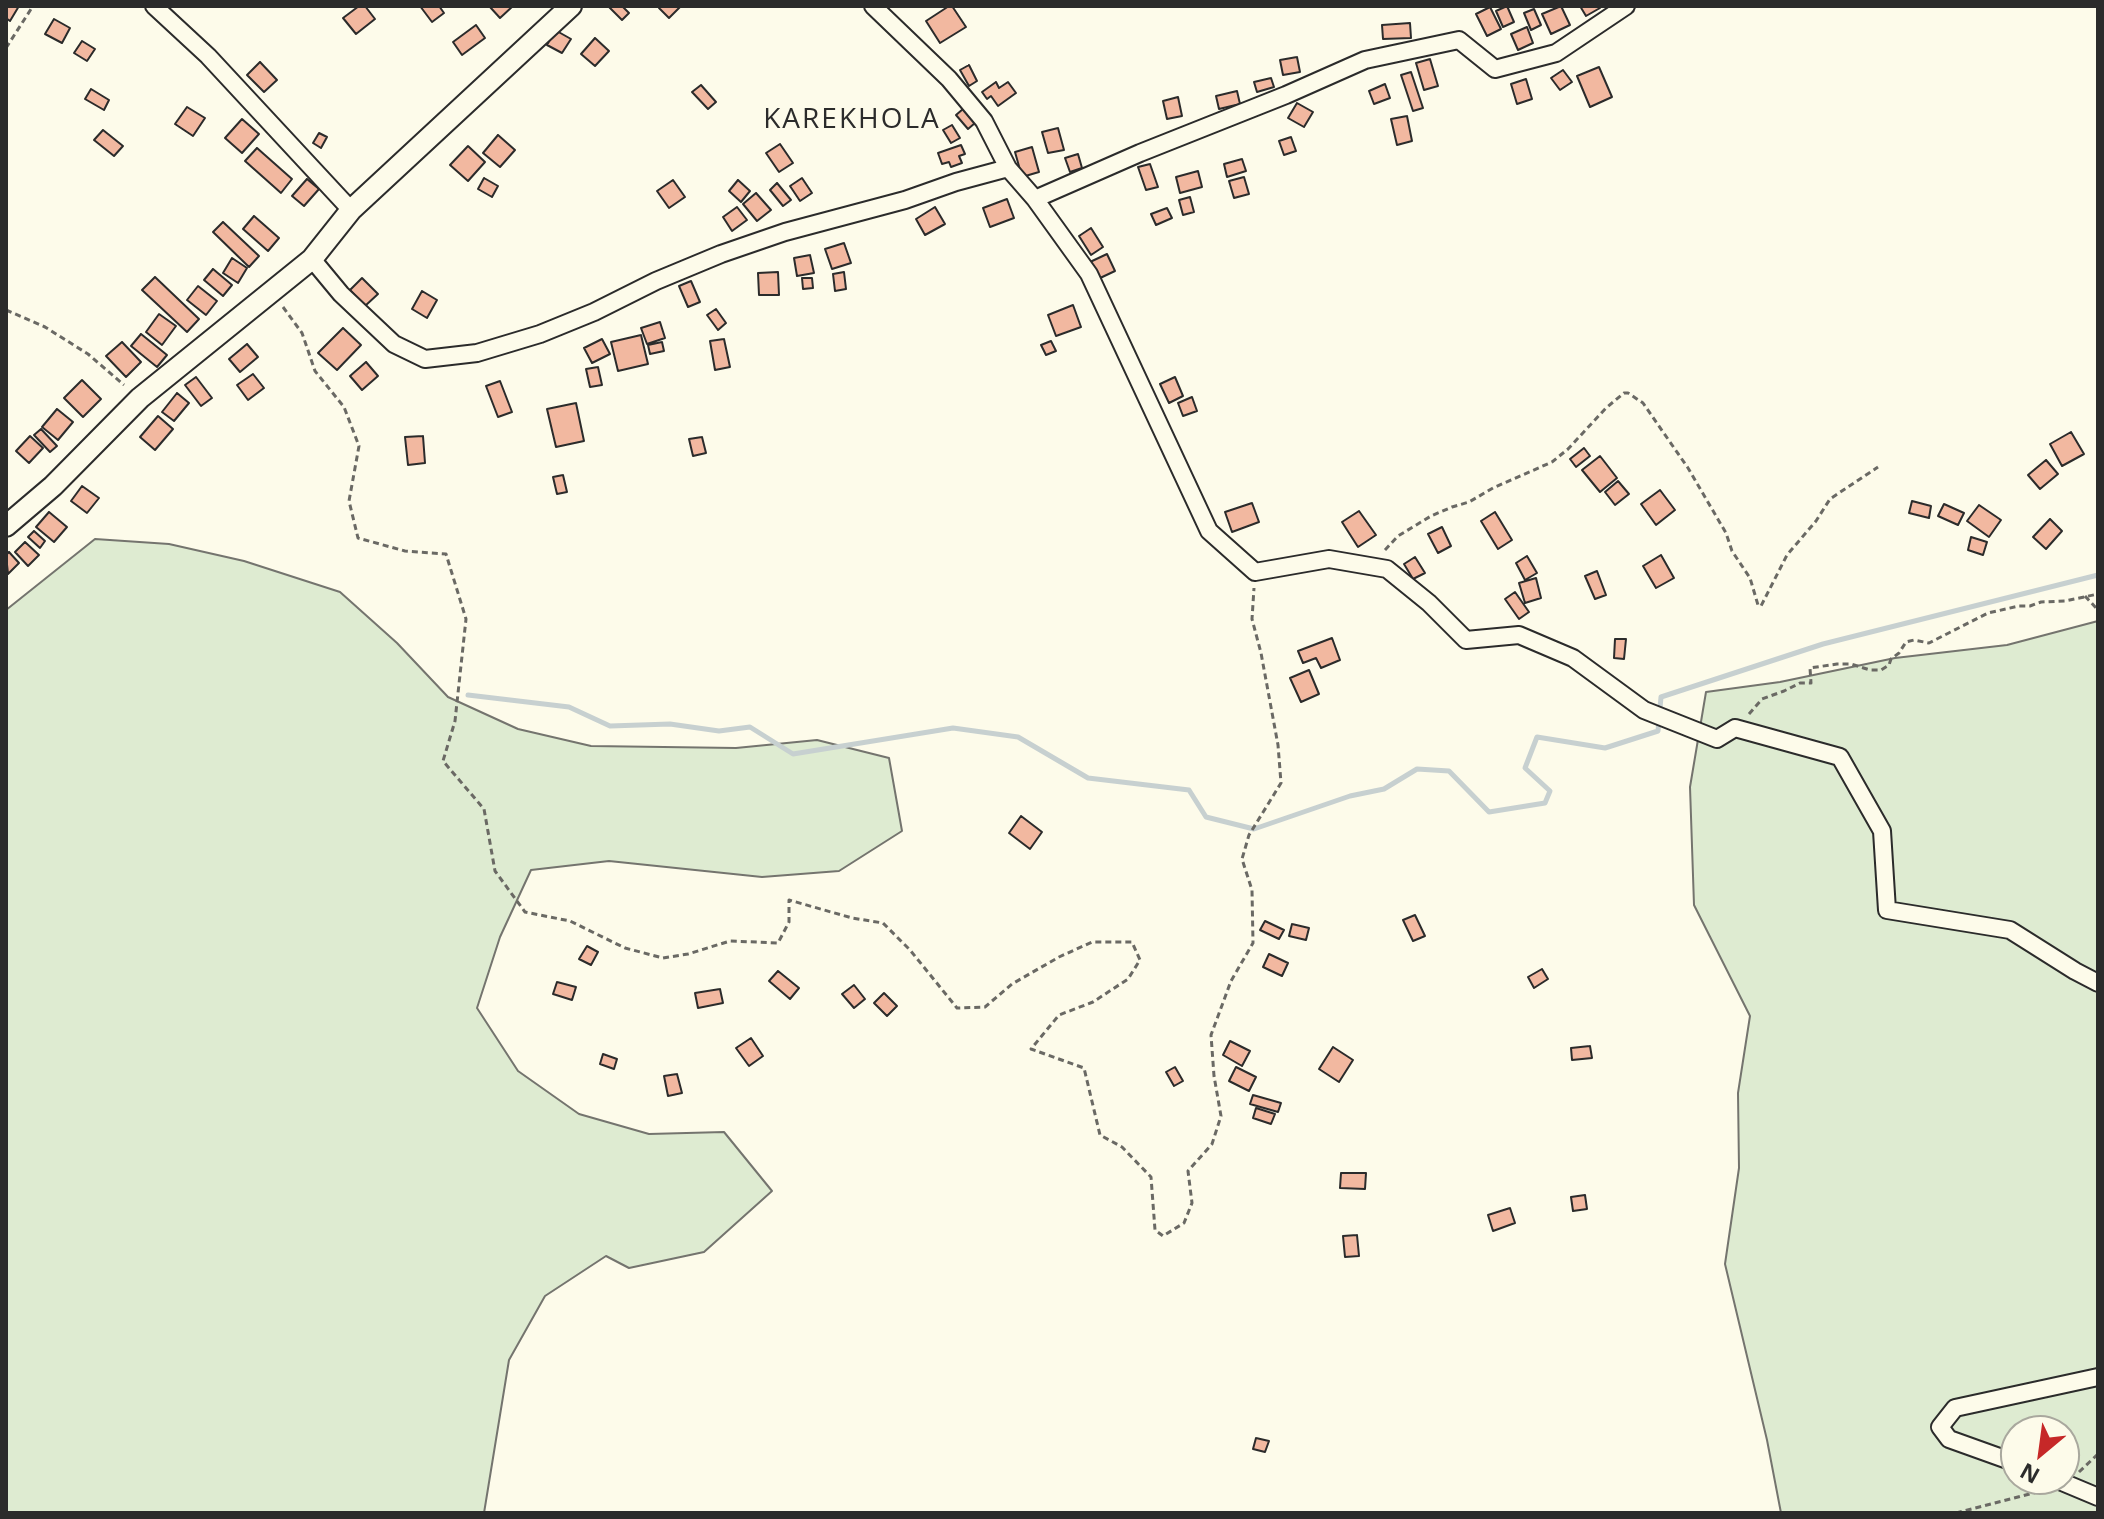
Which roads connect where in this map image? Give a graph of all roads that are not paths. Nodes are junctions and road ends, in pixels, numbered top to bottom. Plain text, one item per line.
1 (154, 6) edge
2 (571, 6) edge
3 (873, 6) edge
4 (1626, 6) edge
5 (1008, 168) junction
6 (1035, 199) junction
7 (351, 210) junction
8 (312, 259) junction
9 (6, 526) edge
10 (2098, 983) edge
11 (2098, 1377) edge
12 (2000, 1457) edge

1 - 7 street
2 - 7 street
3 - 5 street
4 - 6 street
5 - 6 street
5 - 8 street
6 - 10 street
7 - 8 street
8 - 9 street
11 - 12 street

